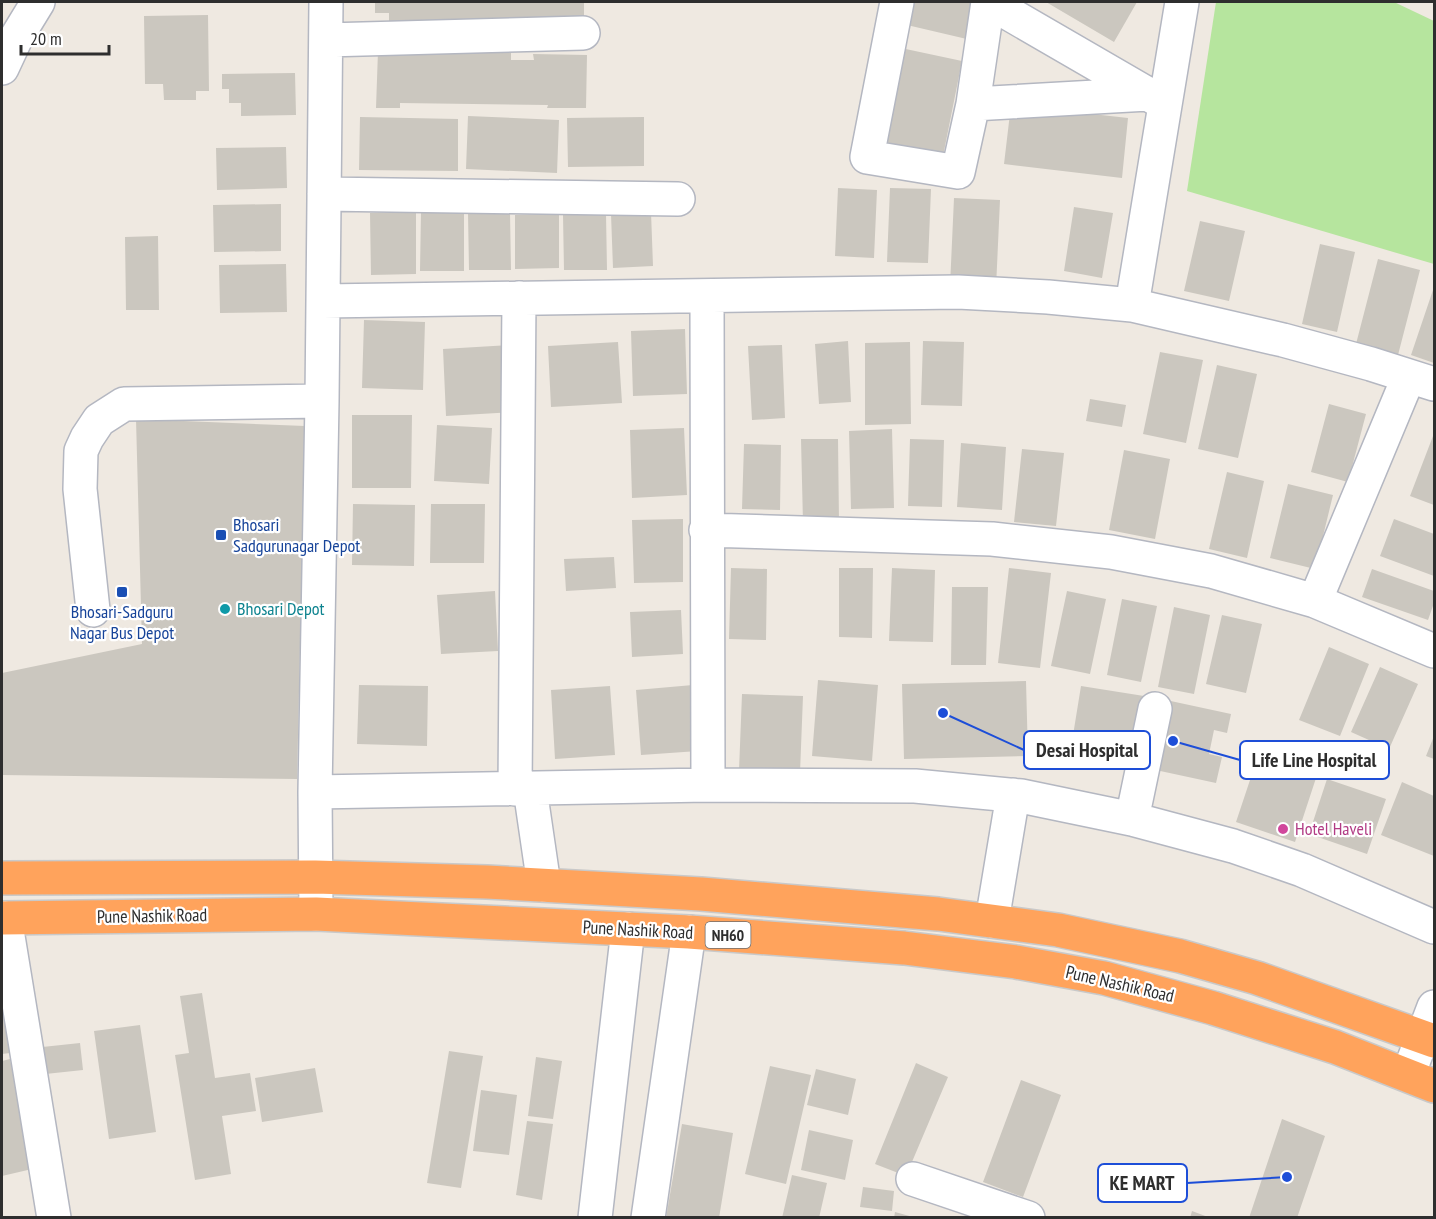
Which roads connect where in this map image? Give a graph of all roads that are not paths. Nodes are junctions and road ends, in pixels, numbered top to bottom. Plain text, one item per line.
1 (38, 2) edge
2 (326, 2) edge
3 (897, 2) edge
4 (989, 2) edge
5 (1182, 3) edge
6 (583, 33) dead end
7 (326, 40) junction
8 (2, 68) edge
9 (1156, 99) junction
10 (973, 104) junction
11 (324, 194) junction
12 (678, 199) dead end
13 (707, 296) junction
14 (519, 298) junction
15 (323, 301) junction
16 (1132, 305) junction
17 (1422, 380) edge
18 (322, 401) junction
19 (706, 530) junction
20 (1315, 601) junction
21 (93, 610) dead end
22 (1434, 651) edge
23 (1155, 709) dead end
24 (708, 785) junction
25 (522, 789) junction
26 (315, 792) junction
27 (1012, 795) junction
28 (1132, 819) junction
29 (315, 876) junction
30 (2, 878) edge
31 (544, 885) junction
32 (316, 914) junction
33 (3, 918) edge
34 (992, 921) junction
35 (1434, 927) edge
36 (628, 929) junction
37 (689, 933) junction
38 (1431, 1028) edge
39 (1421, 1080) edge
40 (913, 1179) dead end
41 (54, 1218) edge
42 (595, 1218) edge
43 (648, 1218) edge
44 (1028, 1218) edge

1 - 8 street
2 - 7 street
3 - 10 street
4 - 9 street
4 - 10 street
5 - 9 street
6 - 7 street
7 - 11 street
9 - 10 street
9 - 16 street
11 - 12 street
11 - 15 street
13 - 14 street
13 - 16 street
13 - 19 street
14 - 15 street
14 - 25 street
15 - 18 street
16 - 17 street
17 - 20 street
18 - 21 street
18 - 26 street
19 - 20 street
19 - 24 street
20 - 22 street
23 - 28 street
24 - 25 street
24 - 27 street
25 - 26 street
25 - 31 street
26 - 29 street
27 - 28 street
27 - 34 street
28 - 35 street
29 - 30 highway, NH60
29 - 31 highway, NH60
29 - 32 street
31 - 34 highway, NH60
32 - 33 highway, Pune Nashik Road / NH60
32 - 36 highway, Pune Nashik Road / NH60
33 - 41 street
34 - 38 highway, NH60
36 - 37 highway, Pune Nashik Road / NH60
36 - 42 street
37 - 39 highway, Pune Nashik Road / NH60
37 - 43 street
38 - 39 street
40 - 44 street

